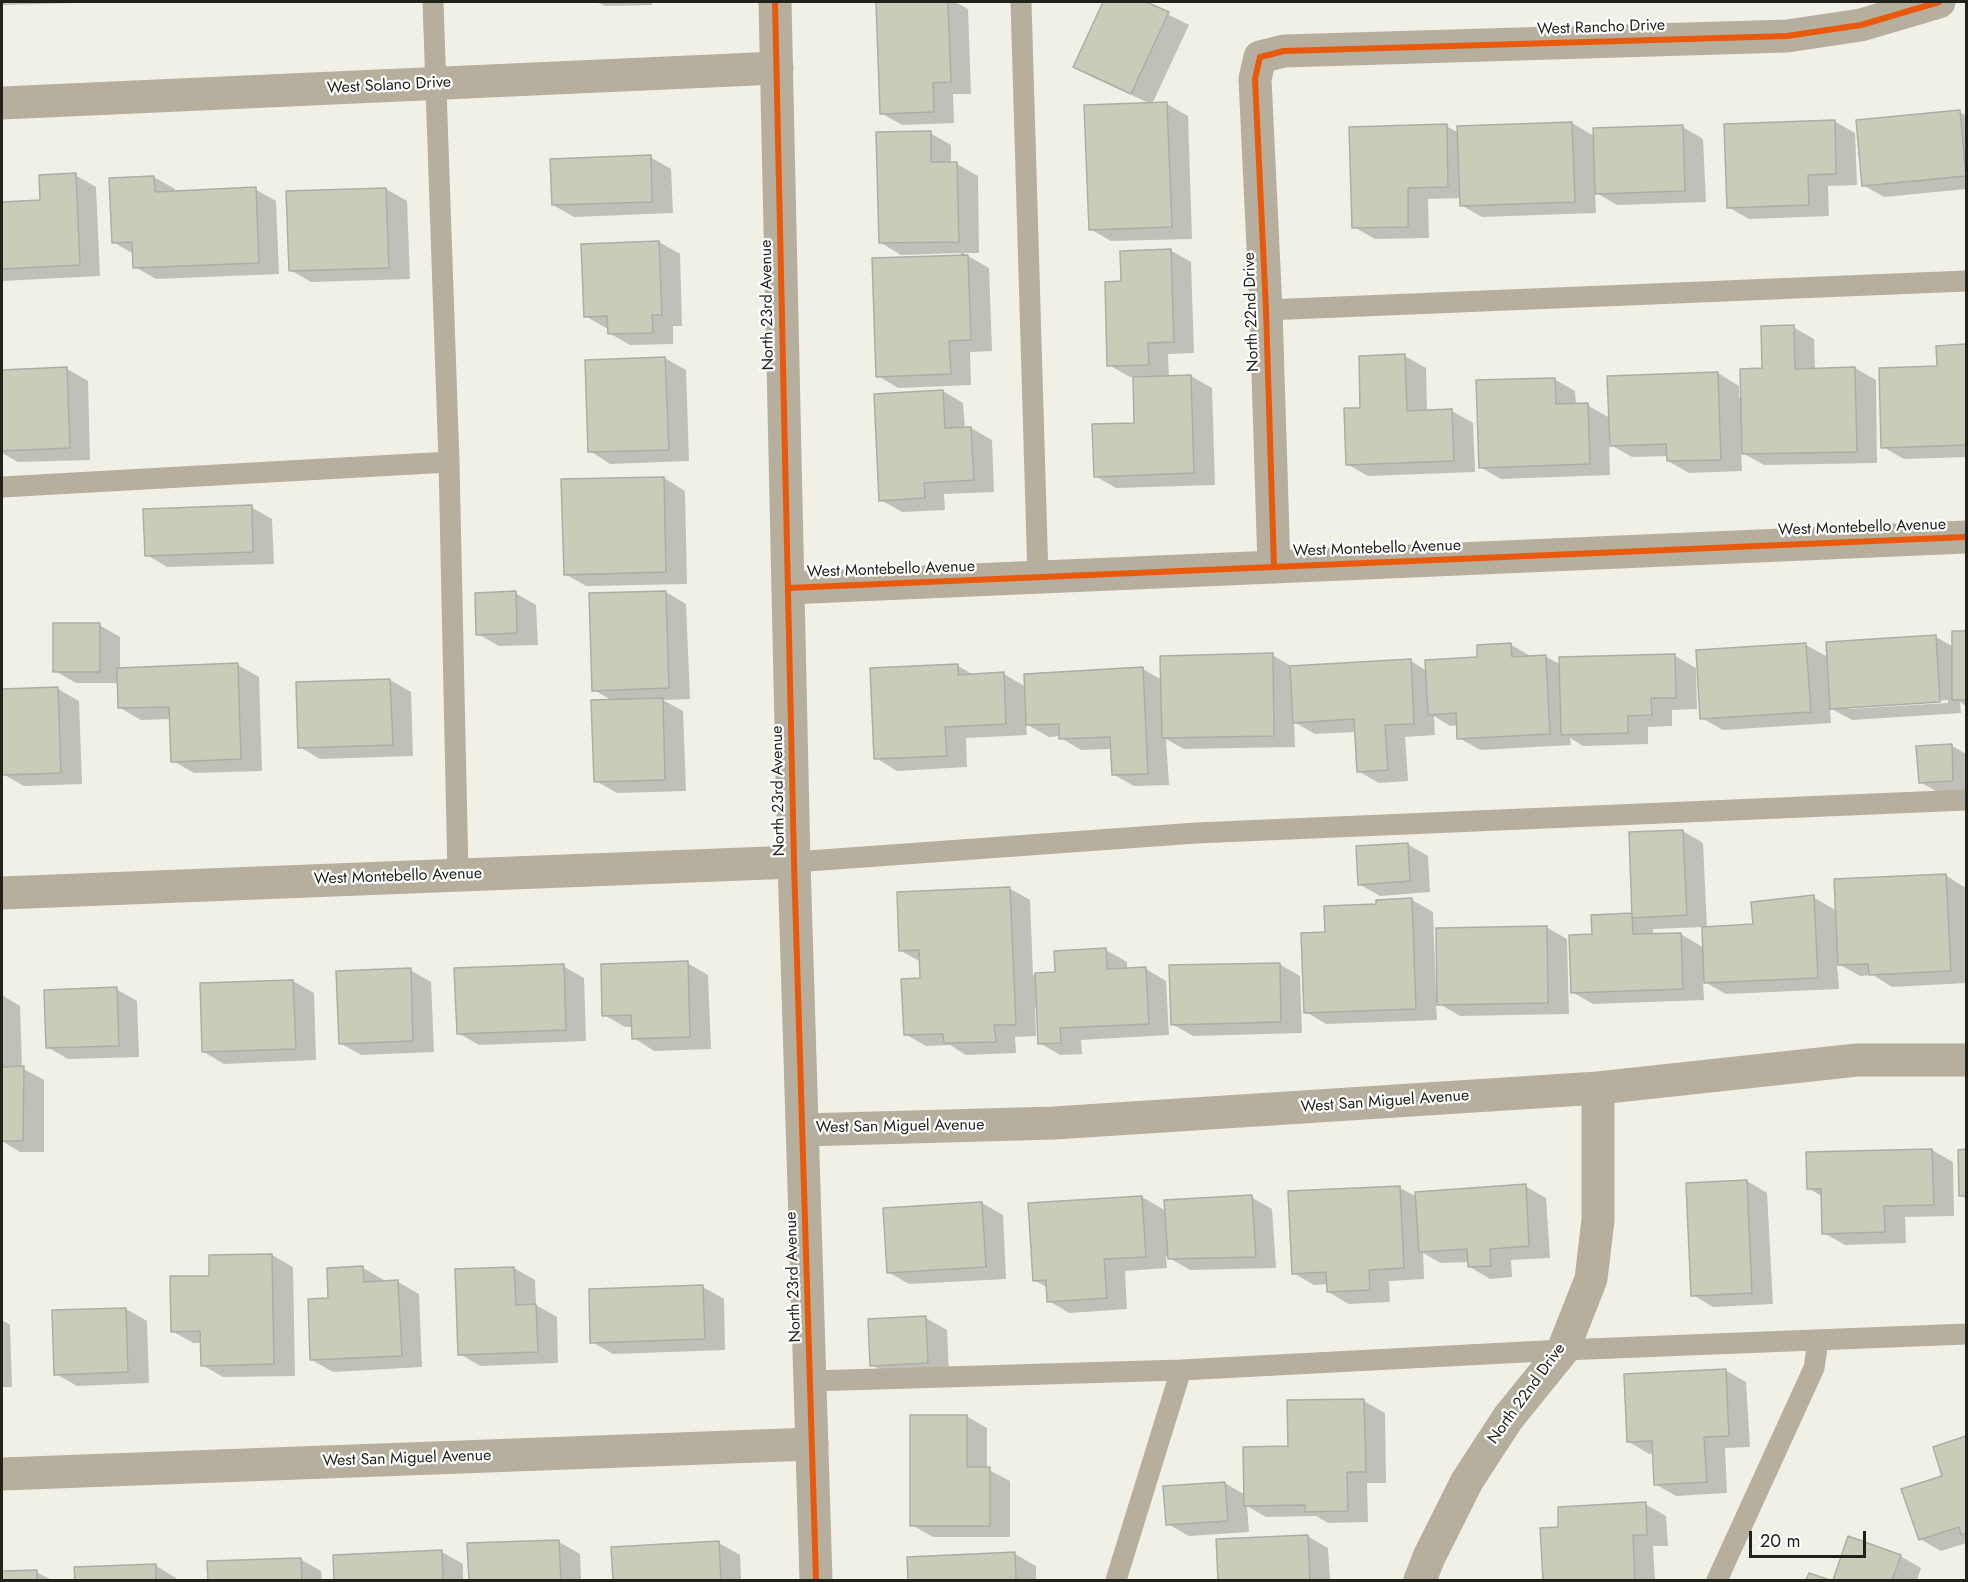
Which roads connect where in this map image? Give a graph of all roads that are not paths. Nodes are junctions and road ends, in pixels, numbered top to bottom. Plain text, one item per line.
1 (433, 2) edge
2 (775, 2) edge
3 (1021, 2) edge
4 (1939, 2) edge
5 (1260, 57) joint
6 (777, 68) junction
7 (435, 84) junction
8 (2, 103) edge
9 (1966, 281) edge
10 (1266, 310) junction
11 (449, 462) junction
12 (2, 487) edge
13 (1966, 537) edge
14 (1274, 567) junction
15 (1038, 578) junction
16 (788, 588) junction
17 (1966, 800) edge
18 (794, 862) junction
19 (458, 875) junction
20 (2, 893) edge
21 (1966, 1060) edge
22 (1598, 1088) junction
23 (803, 1130) junction
24 (1966, 1334) edge
25 (1818, 1341) junction
26 (1563, 1350) junction
27 (1181, 1370) junction
28 (810, 1381) junction
29 (812, 1444) junction
30 (2, 1474) edge
31 (816, 1581) edge
32 (1116, 1581) edge
33 (1420, 1581) edge
34 (1717, 1581) edge

1 - 7 lane
2 - 6 street, North 23rd Avenue
3 - 15 lane
4 - 5 street, West Rancho Drive
5 - 10 street, North 22nd Drive
6 - 7 street, West Solano Drive
6 - 16 street, North 23rd Avenue
7 - 8 street, West Solano Drive
7 - 11 lane
9 - 10 lane
10 - 14 street, North 22nd Drive
11 - 12 lane
11 - 19 lane
13 - 14 street, West Montebello Avenue
14 - 15 street, West Montebello Avenue
15 - 16 street, West Montebello Avenue
16 - 18 street, North 23rd Avenue
17 - 18 lane
18 - 19 street, West Montebello Avenue
18 - 23 street, North 23rd Avenue
19 - 20 street, West Montebello Avenue
21 - 22 street, West San Miguel Avenue
22 - 23 street, West San Miguel Avenue
22 - 26 street, North 22nd Drive
23 - 28 street, North 23rd Avenue
24 - 25 lane
25 - 26 lane
25 - 34 lane
26 - 27 lane
26 - 33 street, North 22nd Drive
27 - 28 lane
27 - 32 lane
28 - 29 street, North 23rd Avenue
29 - 30 street, West San Miguel Avenue
29 - 31 street, North 23rd Avenue

